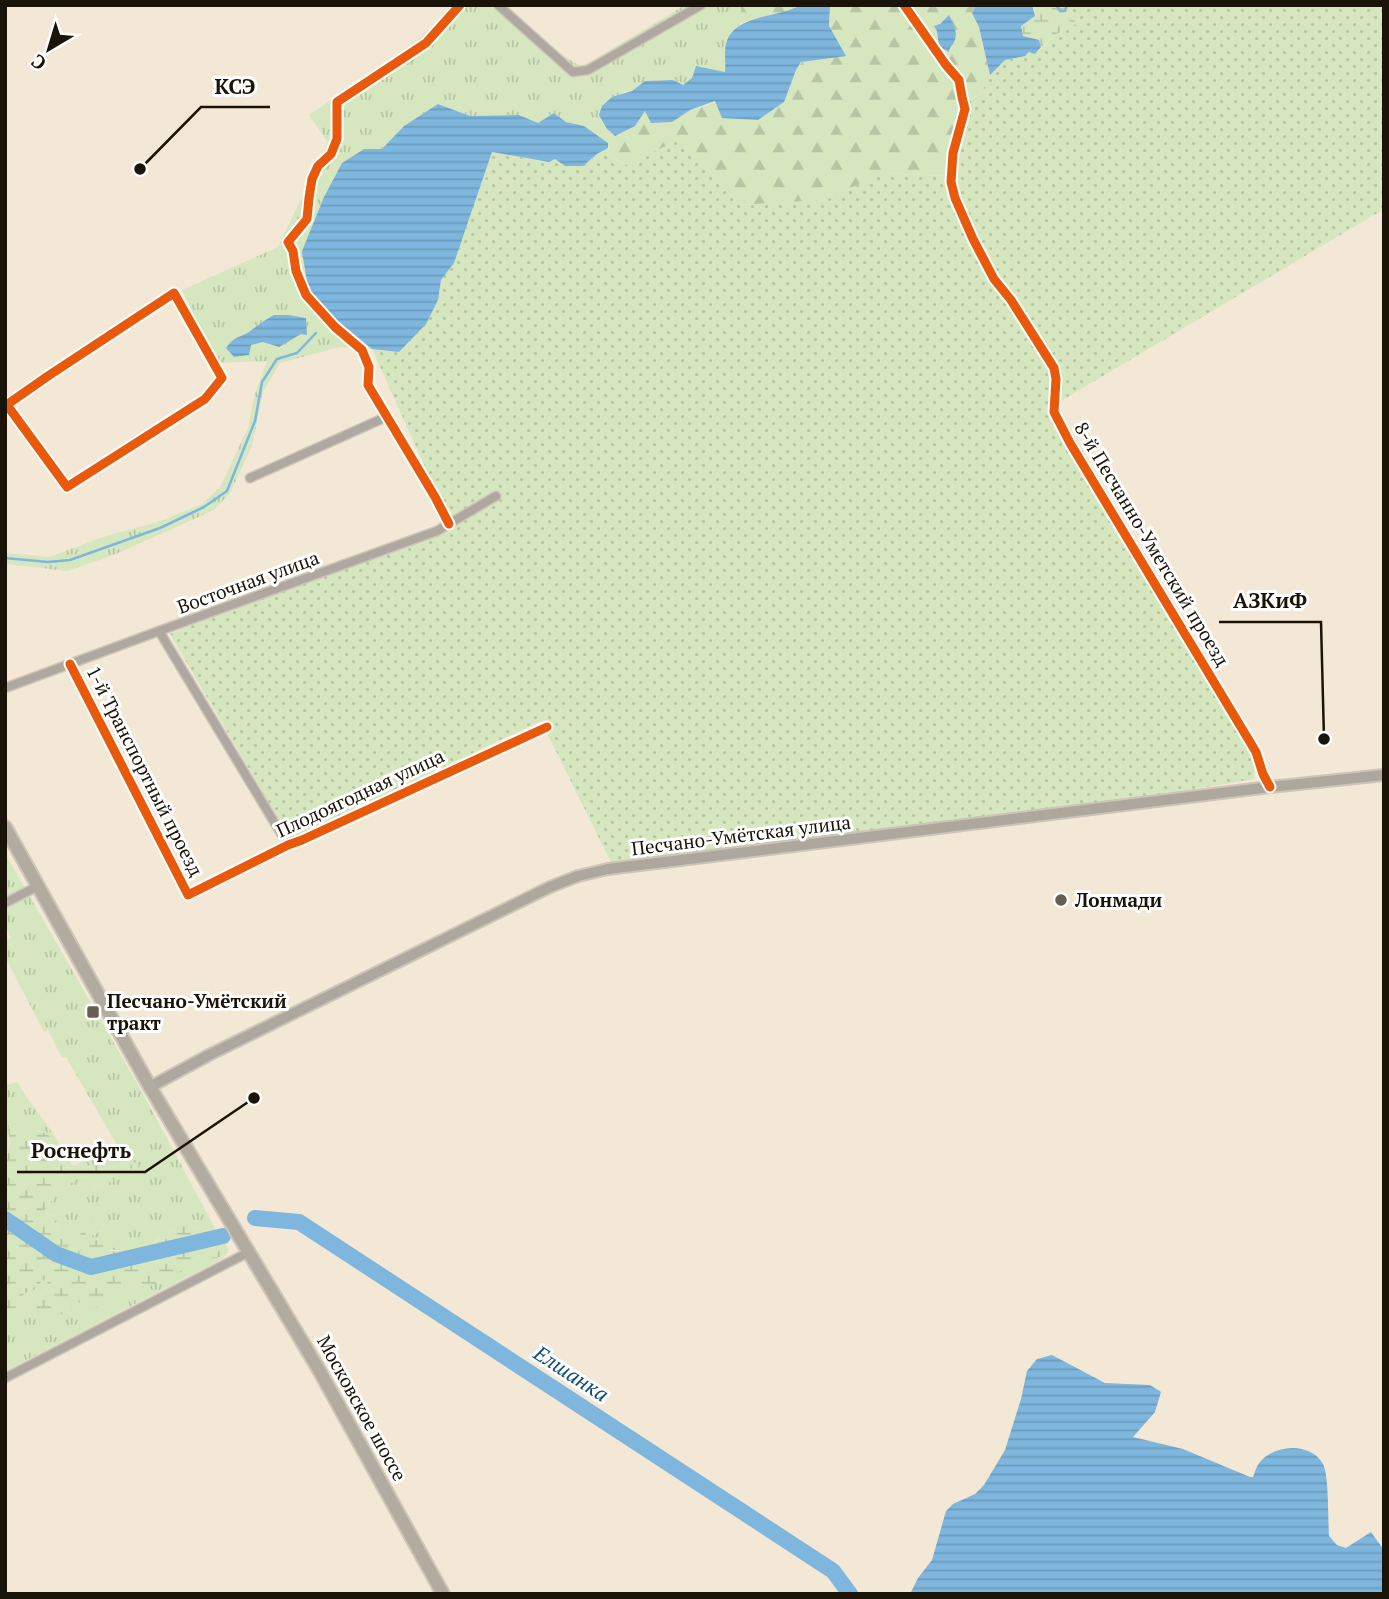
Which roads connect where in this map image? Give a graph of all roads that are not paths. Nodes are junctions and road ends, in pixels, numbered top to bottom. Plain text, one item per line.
1 (460, 5) edge
2 (498, 5) edge
3 (701, 5) edge
4 (904, 5) edge
5 (6, 405) edge
6 (386, 417) junction
7 (250, 478) dead end
8 (496, 496) dead end
9 (449, 524) junction
10 (159, 631) junction
11 (70, 664) junction
12 (5, 688) edge
13 (547, 727) dead end
14 (1384, 775) edge
15 (1270, 787) junction
16 (5, 827) edge
17 (288, 845) junction
18 (38, 886) junction
19 (188, 895) joint
20 (5, 903) edge
21 (150, 1087) junction
22 (247, 1248) junction
23 (5, 1378) edge
24 (443, 1594) edge

1 - 6 street
2 - 3 street
4 - 15 street, 8-й Песчанно-Уметский проезд
5 - 5 street
6 - 7 street
6 - 9 street
8 - 9 street, Восточная улица
9 - 10 street, Восточная улица
10 - 11 street, Восточная улица
10 - 17 street
11 - 12 street, Восточная улица
11 - 19 street, 1-й Транспортный проезд
13 - 17 street, Плодоягодная улица
14 - 15 main road, Песчано-Умётская улица
15 - 21 main road, Песчано-Умётская улица
16 - 18 main road
17 - 19 street, Плодоягодная улица
18 - 20 street
18 - 21 main road
21 - 22 main road, Московское шоссе
22 - 23 street
22 - 24 main road, Московское шоссе

